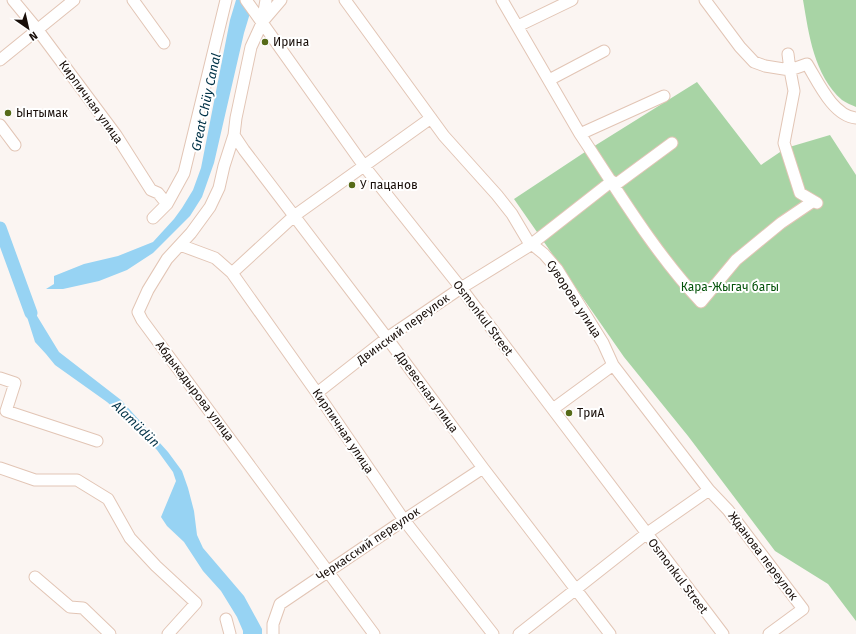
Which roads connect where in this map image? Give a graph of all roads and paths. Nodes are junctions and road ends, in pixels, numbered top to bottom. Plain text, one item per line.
1 (13, 0) edge
2 (74, 0) edge
3 (133, 0) edge
4 (226, 0) edge
5 (246, 0) edge
6 (266, 0) edge
7 (281, 0) edge
8 (345, 0) edge
9 (502, 0) edge
10 (572, 0) edge
11 (705, 0) edge
12 (260, 20) junction
13 (518, 26) junction
14 (37, 29) junction
15 (164, 43) dead end
16 (604, 51) dead end
17 (788, 54) dead end
18 (0, 60) edge
19 (790, 70) junction
20 (549, 80) junction
21 (664, 96) dead end
22 (431, 118) junction
23 (856, 118) edge
24 (0, 125) edge
25 (580, 134) junction
26 (234, 135) junction
27 (672, 143) dead end
28 (15, 145) dead end
29 (364, 166) junction
30 (613, 183) junction
31 (167, 204) junction
32 (294, 216) junction
33 (153, 218) dead end
34 (532, 244) junction
35 (180, 245) junction
36 (232, 273) junction
37 (461, 288) junction
38 (387, 338) junction
39 (613, 365) junction
40 (0, 378) edge
41 (317, 393) junction
42 (553, 410) junction
43 (97, 441) dead end
44 (0, 468) edge
45 (483, 468) junction
46 (709, 490) junction
47 (404, 520) junction
48 (646, 534) junction
49 (328, 571) junction
50 (35, 576) dead end
51 (576, 589) junction
52 (226, 619) dead end
53 (110, 634) edge
54 (168, 634) edge
55 (230, 634) edge
56 (273, 634) edge
57 (374, 634) edge
58 (493, 634) edge
59 (519, 634) edge
60 (610, 634) edge
61 (723, 634) edge
62 (769, 634) edge

1 - 14 street, Кирпичная улица
2 - 14 street
3 - 15 street
4 - 31 street
5 - 12 street, Osmonkul Street
6 - 12 street
7 - 12 street
8 - 22 street, Суворова улица
9 - 13 street
10 - 13 street
11 - 19 street
12 - 26 street, Абдыкадырова улица
12 - 29 street, Osmonkul Street
13 - 20 street
14 - 18 street
14 - 31 street, Кирпичная улица
16 - 20 street
17 - 19 street
19 - 23 street
19 - 30 street
20 - 25 street
21 - 25 street
22 - 29 street
22 - 34 street, Суворова улица
24 - 28 street
25 - 30 street
26 - 32 street, Древесная улица
26 - 35 street, Абдыкадырова улица
27 - 30 street, Двинский переулок
29 - 32 street
29 - 37 street, Osmonkul Street
30 - 34 street, Двинский переулок
31 - 33 street
32 - 36 street
32 - 38 street, Древесная улица
34 - 37 street, Двинский переулок
34 - 39 street, Суворова улица
35 - 36 street, Кирпичная улица
35 - 49 street, Абдыкадырова улица
36 - 41 street, Кирпичная улица
37 - 38 street, Двинский переулок
37 - 42 street, Osmonkul Street
38 - 41 street, Двинский переулок
38 - 45 street, Древесная улица
39 - 42 street
39 - 46 street, Суворова улица
40 - 43 street
41 - 47 street, Кирпичная улица
42 - 48 street, Osmonkul Street
44 - 54 street
45 - 47 street, Черкасский переулок
45 - 51 street, Древесная улица
46 - 48 street
46 - 62 street, Жданова переулок
47 - 49 street, Черкасский переулок
47 - 58 street, Кирпичная улица
48 - 51 street
48 - 61 street, Osmonkul Street
49 - 56 street, Черкасский переулок
49 - 57 street, Абдыкадырова улица
50 - 53 street
51 - 59 street
51 - 60 street, Древесная улица
52 - 55 street

